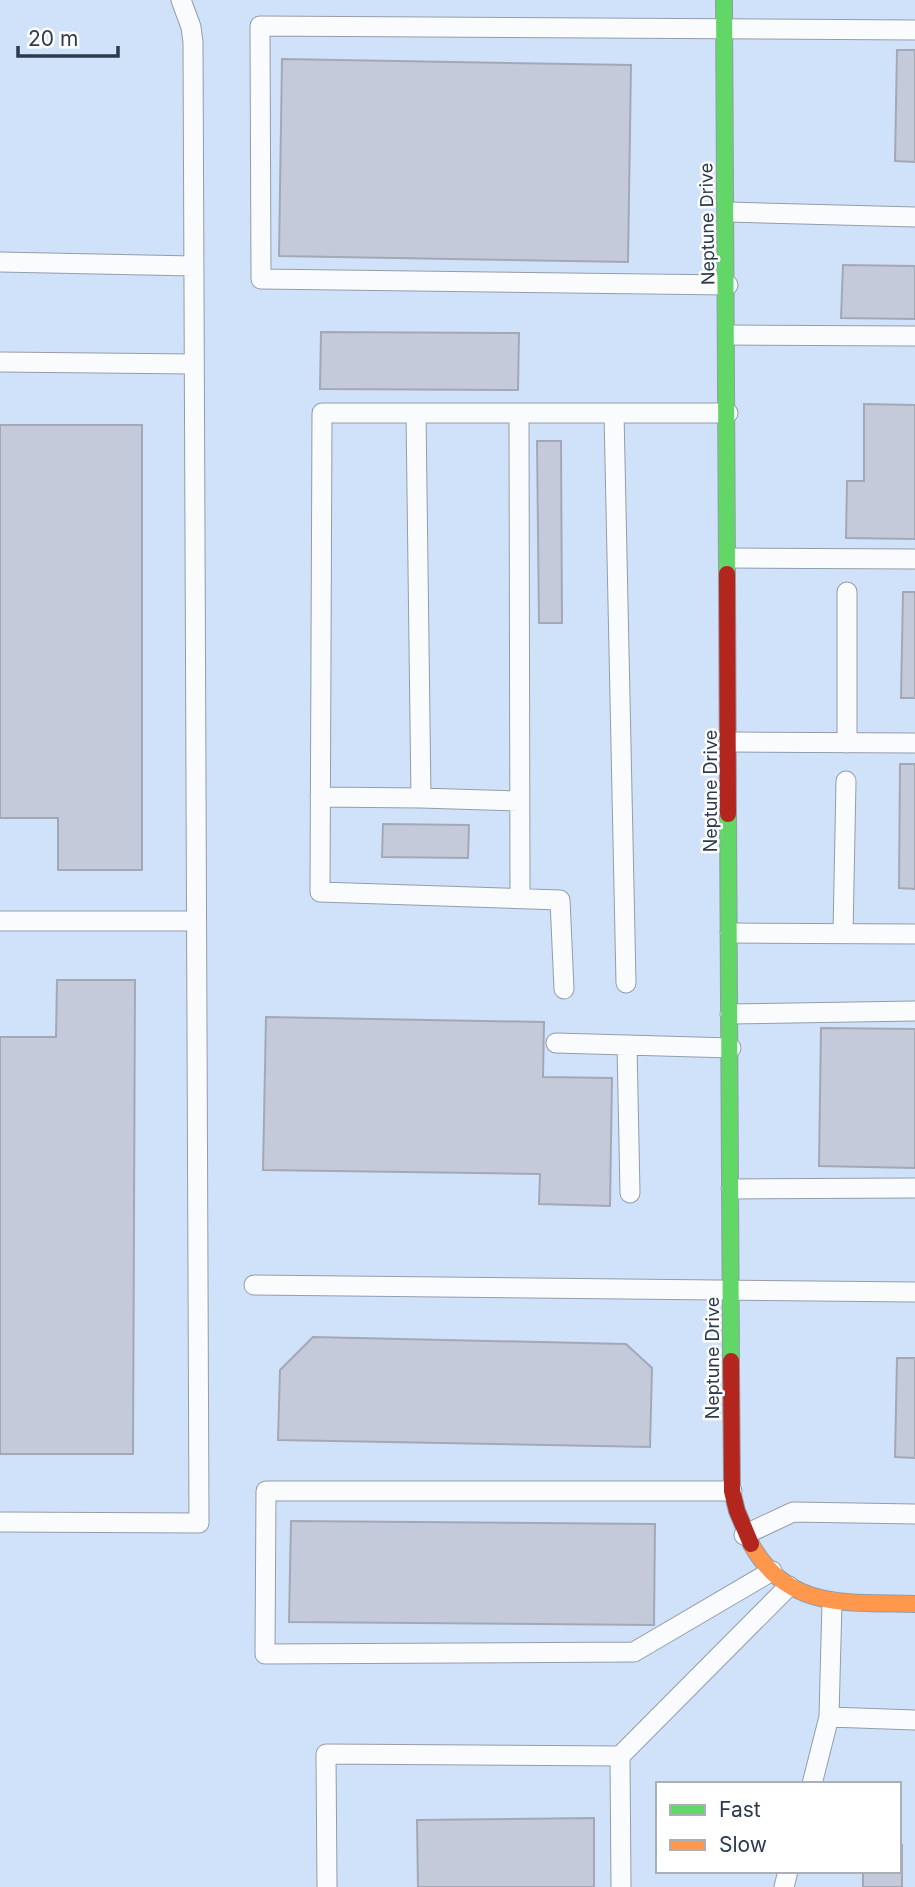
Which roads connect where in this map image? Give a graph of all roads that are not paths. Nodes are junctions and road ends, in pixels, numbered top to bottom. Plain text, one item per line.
1 (181, 0) edge
2 (724, 0) edge
3 (724, 28) junction
4 (915, 30) edge
5 (727, 212) junction
6 (915, 216) edge
7 (0, 262) edge
8 (193, 266) junction
9 (727, 285) junction
10 (728, 335) junction
11 (915, 336) edge
12 (0, 362) edge
13 (194, 364) junction
14 (416, 413) junction
15 (519, 413) junction
16 (614, 413) junction
17 (728, 413) junction
18 (729, 558) junction
19 (915, 559) edge
20 (847, 592) dead end
21 (729, 742) junction
22 (847, 743) junction
23 (915, 743) edge
24 (846, 781) dead end
25 (320, 797) junction
26 (421, 798) junction
27 (520, 801) junction
28 (520, 898) junction
29 (0, 921) edge
30 (196, 921) junction
31 (730, 933) junction
32 (843, 933) junction
33 (915, 933) edge
34 (626, 983) dead end
35 (564, 989) dead end
36 (915, 1011) edge
37 (730, 1014) junction
38 (556, 1043) dead end
39 (628, 1045) junction
40 (731, 1048) junction
41 (915, 1188) edge
42 (731, 1189) junction
43 (630, 1193) dead end
44 (254, 1284) dead end
45 (732, 1289) junction
46 (915, 1292) edge
47 (732, 1491) junction
48 (915, 1514) edge
49 (0, 1522) edge
50 (744, 1535) junction
51 (772, 1571) junction
52 (789, 1586) junction
53 (832, 1602) junction
54 (915, 1604) edge
55 (830, 1717) junction
56 (915, 1720) edge
57 (620, 1756) junction
58 (813, 1782) edge
59 (327, 1887) edge
60 (621, 1887) edge

1 - 8 lane
2 - 3 street, Neptune Drive
3 - 4 lane
3 - 5 street, Neptune Drive
3 - 9 lane
5 - 6 lane
5 - 9 street, Neptune Drive
7 - 8 lane
8 - 13 lane
9 - 10 street, Neptune Drive
10 - 11 lane
10 - 17 street, Neptune Drive
12 - 13 lane
13 - 30 lane
14 - 15 lane
14 - 25 lane
14 - 26 lane
15 - 16 lane
15 - 27 lane
16 - 17 lane
16 - 34 lane
17 - 18 street, Neptune Drive
18 - 19 lane
18 - 21 street, Neptune Drive
20 - 22 lane
21 - 22 lane
21 - 31 street, Neptune Drive
22 - 23 lane
24 - 32 lane
25 - 26 lane
25 - 28 lane
26 - 27 lane
27 - 28 lane
28 - 35 lane
29 - 30 lane
30 - 49 lane
31 - 32 lane
31 - 37 street, Neptune Drive
32 - 33 lane
36 - 37 lane
37 - 40 street, Neptune Drive
38 - 39 lane
39 - 40 lane
39 - 43 lane
40 - 42 street, Neptune Drive
41 - 42 lane
42 - 45 street, Neptune Drive
44 - 45 lane
45 - 46 lane
45 - 47 street, Neptune Drive
47 - 50 street, Neptune Drive
47 - 51 lane
48 - 50 lane
50 - 51 street, Neptune Drive
51 - 52 street, Neptune Drive
52 - 53 street
52 - 57 lane
53 - 54 street
53 - 55 lane
55 - 56 lane
55 - 58 lane
57 - 59 lane
57 - 60 lane

